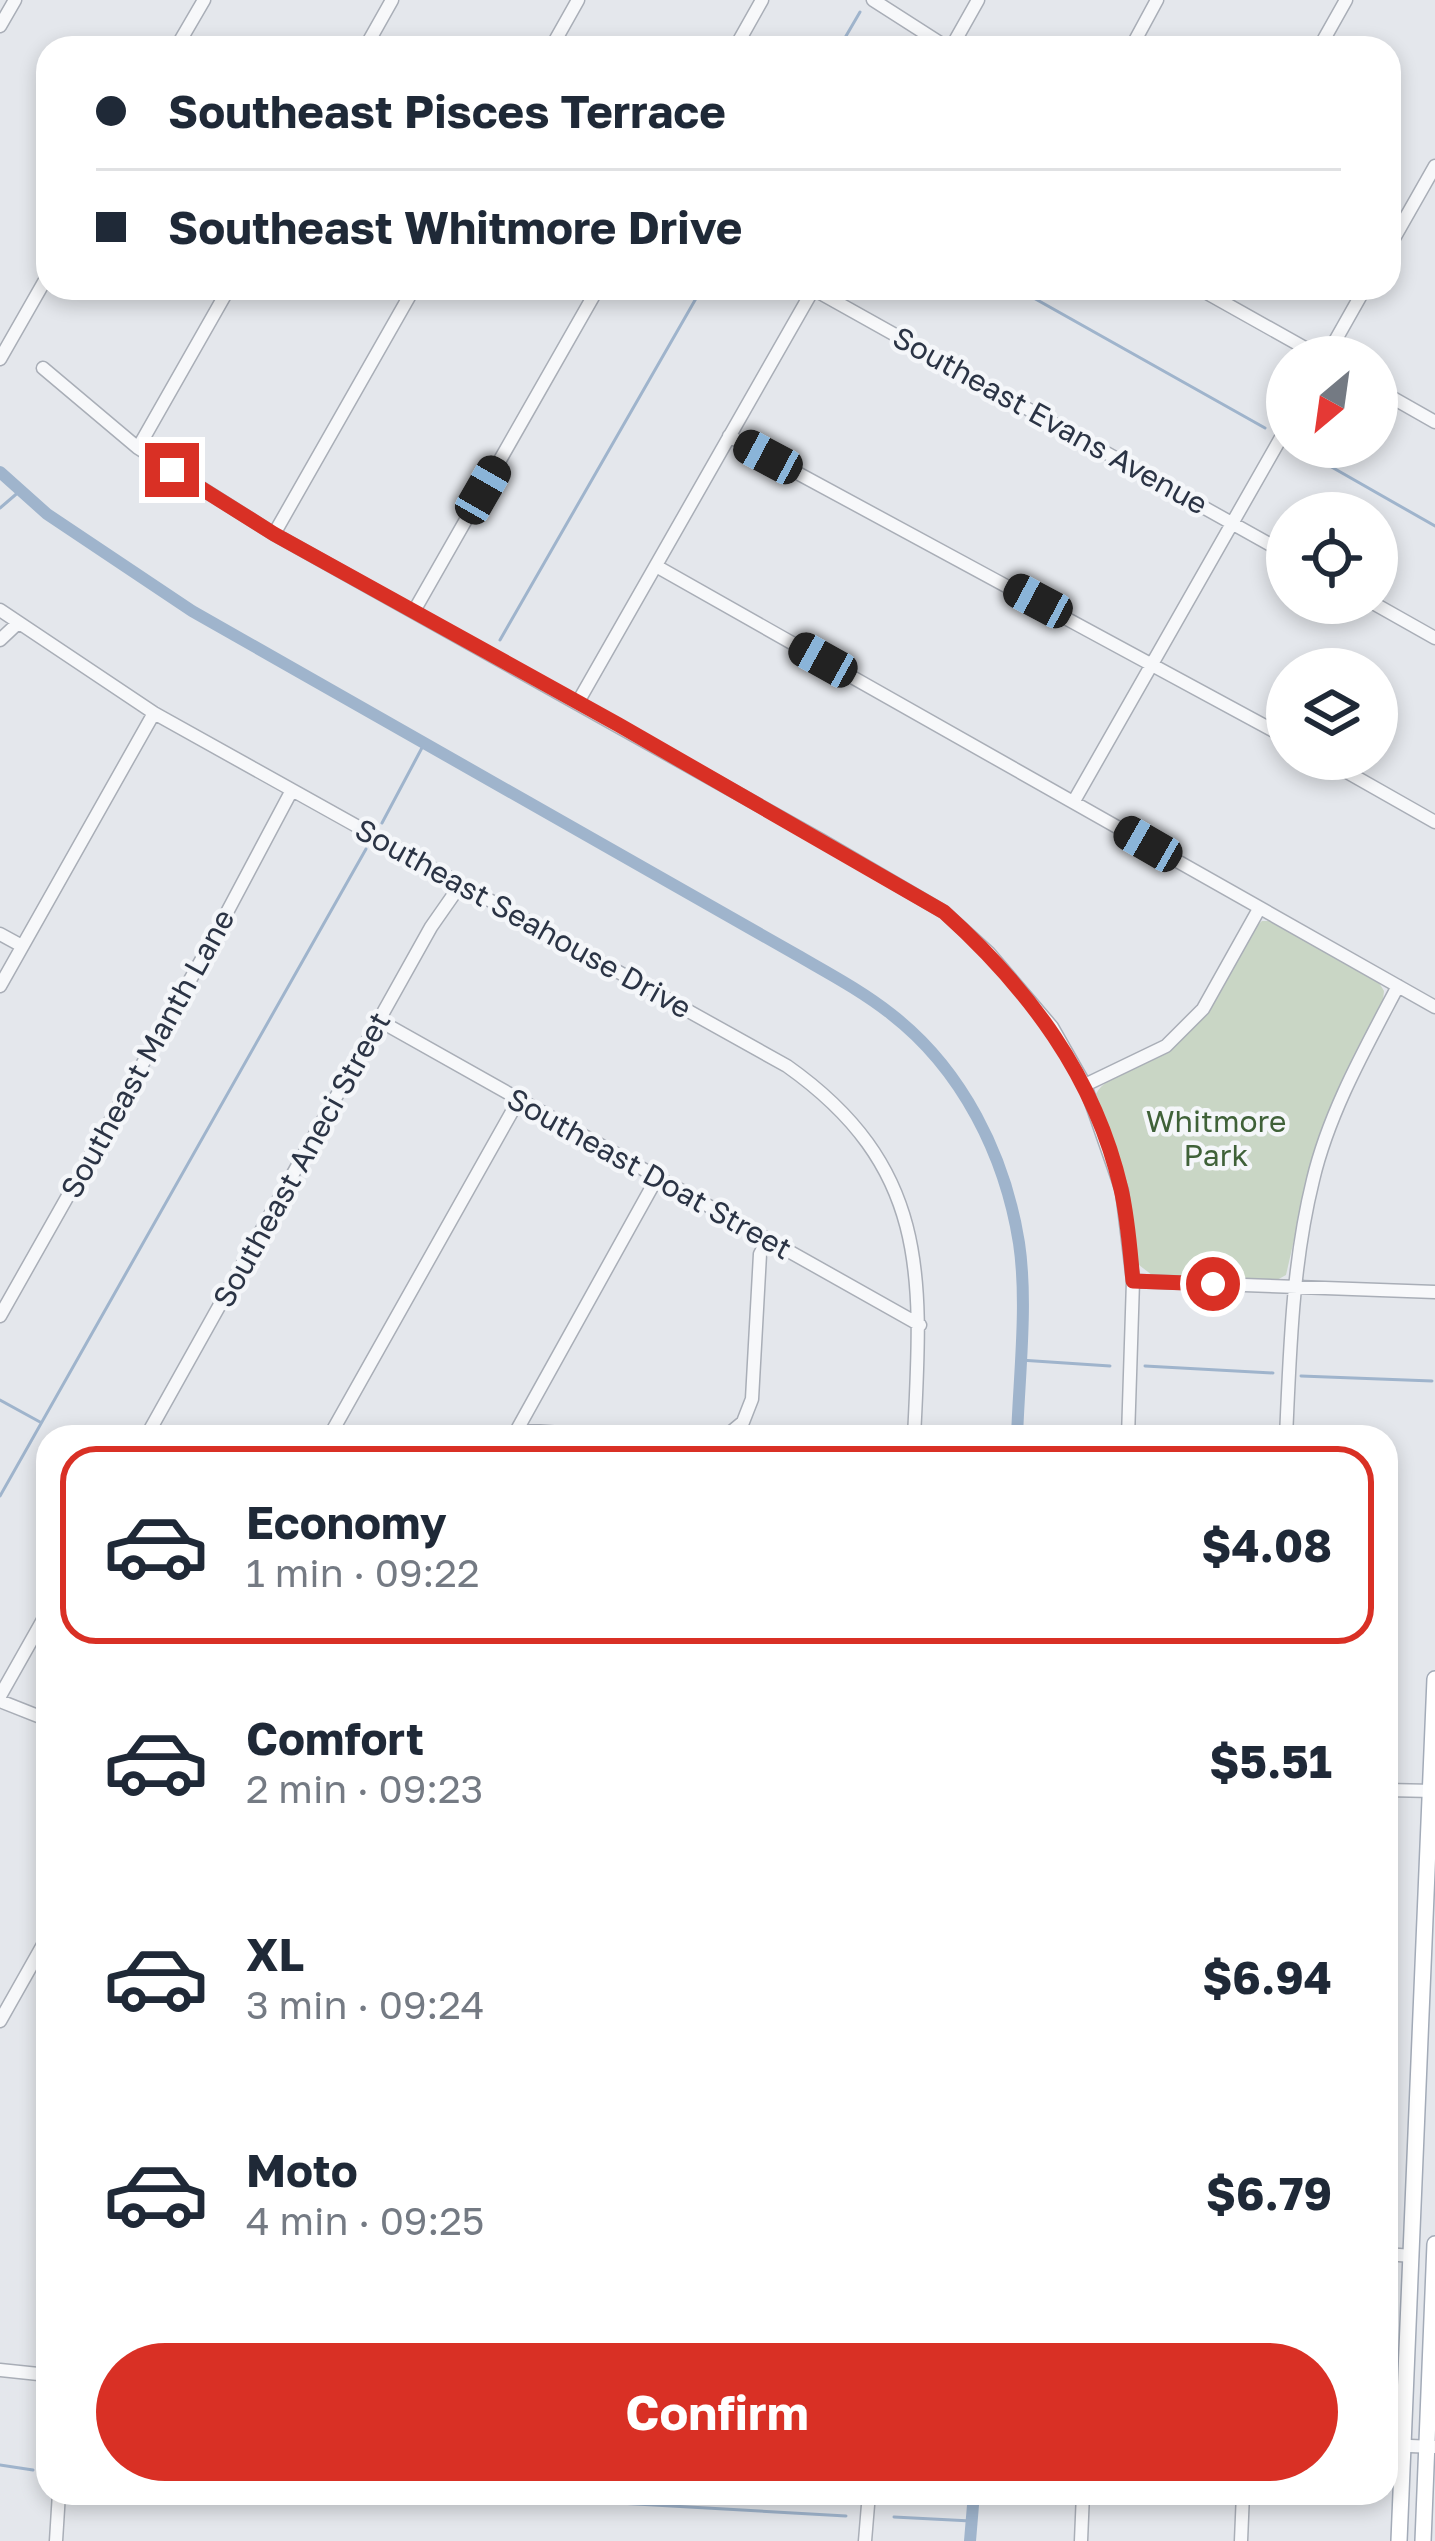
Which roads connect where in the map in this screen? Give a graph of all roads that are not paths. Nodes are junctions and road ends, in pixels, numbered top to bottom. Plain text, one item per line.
1 (15, 0) edge
2 (204, 0) edge
3 (392, 0) edge
4 (578, 0) edge
5 (762, 0) edge
6 (873, 0) edge
7 (978, 0) edge
8 (1157, 0) edge
9 (1346, 0) edge
10 (0, 26) edge
11 (183, 36) edge
12 (372, 36) edge
13 (558, 36) edge
14 (742, 36) edge
15 (930, 36) edge
16 (956, 36) edge
17 (1137, 36) edge
18 (1325, 36) edge
19 (1435, 166) edge
20 (1401, 226) edge
21 (36, 296) edge
22 (222, 300) edge
23 (407, 300) edge
24 (591, 300) edge
25 (808, 300) edge
26 (834, 300) edge
27 (1220, 300) edge
28 (1358, 300) edge
29 (1286, 336) edge
30 (1336, 336) edge
31 (0, 359) edge
32 (44, 368) dead end
33 (1398, 401) edge
34 (1435, 422) edge
35 (729, 436) junction
36 (138, 448) junction
37 (1266, 465) edge
38 (1233, 524) junction
39 (274, 534) junction
40 (1266, 542) edge
41 (656, 566) junction
42 (0, 610) edge
43 (414, 611) junction
44 (1398, 617) edge
45 (17, 624) junction
46 (1435, 638) edge
47 (0, 640) edge
48 (1153, 663) junction
49 (578, 702) junction
50 (154, 713) junction
51 (1266, 726) edge
52 (1361, 780) edge
53 (292, 790) junction
54 (1074, 801) junction
55 (1435, 822) edge
56 (460, 884) junction
57 (1259, 909) junction
58 (0, 934) edge
59 (22, 946) junction
60 (0, 986) edge
61 (1398, 986) junction
62 (1435, 1007) edge
63 (380, 1021) junction
64 (1085, 1085) junction
65 (518, 1101) junction
66 (658, 1176) junction
67 (767, 1241) junction
68 (1133, 1281) junction
69 (1293, 1287) junction
70 (1435, 1292) edge
71 (0, 1316) edge
72 (920, 1325) junction
73 (153, 1425) edge
74 (336, 1425) edge
75 (519, 1425) edge
76 (739, 1425) edge
77 (915, 1425) edge
78 (1128, 1425) edge
79 (1287, 1425) edge
80 (36, 1633) edge
81 (1435, 1679) edge
82 (0, 1698) edge
83 (36, 1714) edge
84 (1398, 1790) edge
85 (1432, 1791) edge
86 (36, 1957) edge
87 (0, 2021) edge
88 (1435, 2243) edge
89 (1398, 2255) edge
90 (1412, 2256) junction
91 (1434, 2279) edge
92 (0, 2370) edge
93 (36, 2373) edge
94 (1398, 2403) edge
95 (1398, 2445) edge
96 (1431, 2447) edge
97 (58, 2505) edge
98 (868, 2505) edge
99 (1082, 2505) edge
100 (1242, 2505) edge
101 (1397, 2505) edge
102 (56, 2541) edge
103 (866, 2541) edge
104 (1081, 2541) edge
105 (1241, 2541) edge
106 (1399, 2541) edge
107 (1423, 2541) edge

1 - 10 street
2 - 11 street
3 - 12 street
4 - 13 street
5 - 14 street
6 - 15 street
7 - 16 street
8 - 17 street
9 - 18 street
19 - 20 street
21 - 31 street
22 - 36 street
23 - 39 street
24 - 43 street
25 - 35 street
26 - 38 street, Southeast Evans Avenue
27 - 29 street
28 - 30 street
32 - 36 street
33 - 34 street
35 - 41 street
35 - 48 street
36 - 39 street
37 - 38 street
38 - 40 street, Southeast Evans Avenue
38 - 48 street
39 - 43 street
41 - 49 street
41 - 54 street
42 - 45 street, Southeast Seahouse Drive
43 - 49 street
44 - 46 street
45 - 47 street
45 - 50 street, Southeast Seahouse Drive
48 - 51 street
48 - 54 street
49 - 64 street
50 - 53 street, Southeast Seahouse Drive
50 - 59 street
52 - 55 street
53 - 56 street, Southeast Seahouse Drive
53 - 71 street, Southeast Manth Lane
54 - 57 street
56 - 63 street, Southeast Aneci Street
56 - 72 street, Southeast Seahouse Drive
57 - 61 street
57 - 64 street
58 - 59 street
59 - 60 street
61 - 62 street
61 - 69 street
63 - 65 street, Southeast Doat Street
63 - 73 street, Southeast Aneci Street
64 - 68 street
65 - 66 street, Southeast Doat Street
65 - 74 street
66 - 67 street, Southeast Doat Street
66 - 75 street
67 - 72 street, Southeast Doat Street
67 - 76 street
68 - 69 street
68 - 78 street
69 - 70 street
69 - 79 street
72 - 77 street, Southeast Seahouse Drive
80 - 82 street
81 - 85 main road
82 - 83 street
84 - 85 street
85 - 90 main road
86 - 87 street
88 - 91 main road
89 - 90 street
90 - 94 main road
91 - 96 main road
92 - 93 street
95 - 96 street
96 - 107 main road
97 - 102 street
98 - 103 street
99 - 104 street
100 - 105 street
101 - 106 main road

